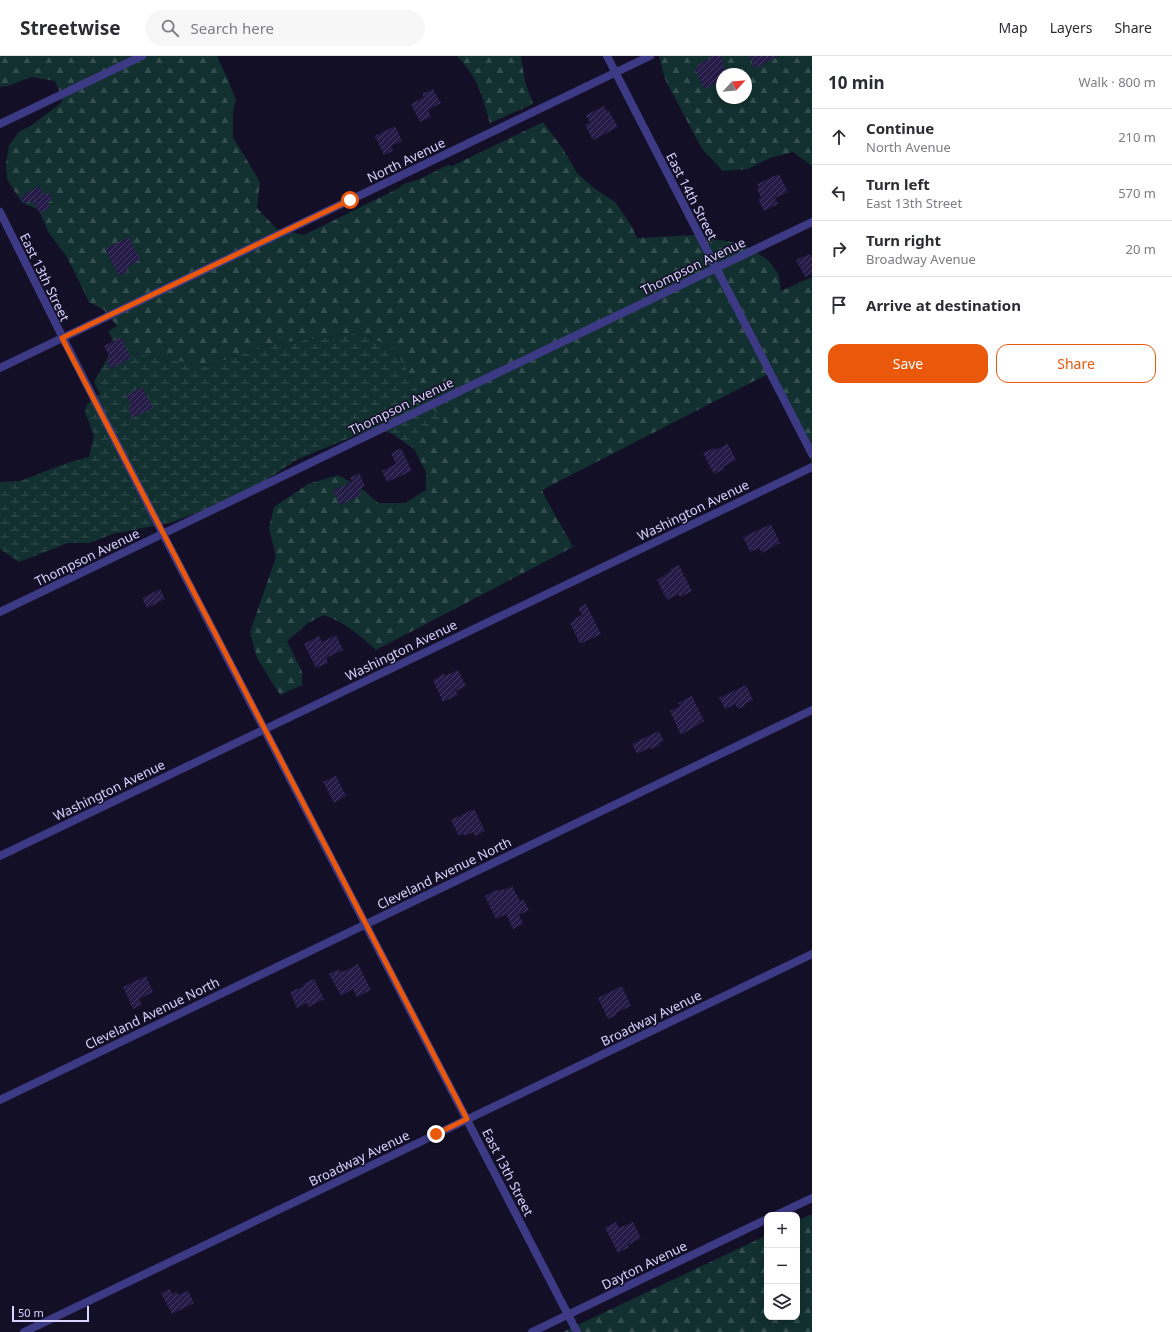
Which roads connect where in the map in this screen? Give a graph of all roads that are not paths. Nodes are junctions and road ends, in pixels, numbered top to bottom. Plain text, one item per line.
1 (142, 56) edge
2 (608, 56) edge
3 (650, 56) edge
4 (616, 72) junction
5 (0, 124) edge
6 (0, 212) edge
7 (812, 222) edge
8 (716, 268) junction
9 (62, 338) junction
10 (0, 368) edge
11 (812, 454) edge
12 (812, 466) edge
13 (163, 534) junction
14 (0, 612) edge
15 (812, 710) edge
16 (265, 729) junction
17 (0, 856) edge
18 (366, 924) junction
19 (812, 954) edge
20 (0, 1100) edge
21 (467, 1119) junction
22 (812, 1198) edge
23 (782, 1212) edge
24 (764, 1220) edge
25 (568, 1315) junction
26 (24, 1332) edge
27 (532, 1332) edge
28 (577, 1332) edge

1 - 5 street
2 - 4 street, East 14th Street
3 - 4 street, North Avenue
4 - 8 street, East 14th Street
4 - 9 street, North Avenue
6 - 9 street, East 13th Street
7 - 8 street, Thompson Avenue
8 - 11 street, East 14th Street
8 - 13 street, Thompson Avenue
9 - 10 street, North Avenue
9 - 13 street, East 13th Street
12 - 16 street, Washington Avenue
13 - 14 street, Thompson Avenue
13 - 16 street, East 13th Street
15 - 18 street, Cleveland Avenue North
16 - 17 street, Washington Avenue
16 - 18 street, East 13th Street
18 - 20 street, Cleveland Avenue North
18 - 21 street, East 13th Street
19 - 21 street, Broadway Avenue
21 - 25 street, East 13th Street
21 - 26 street, Broadway Avenue
22 - 23 street
24 - 25 street, Dayton Avenue
25 - 27 street, Dayton Avenue
25 - 28 street, East 13th Street

